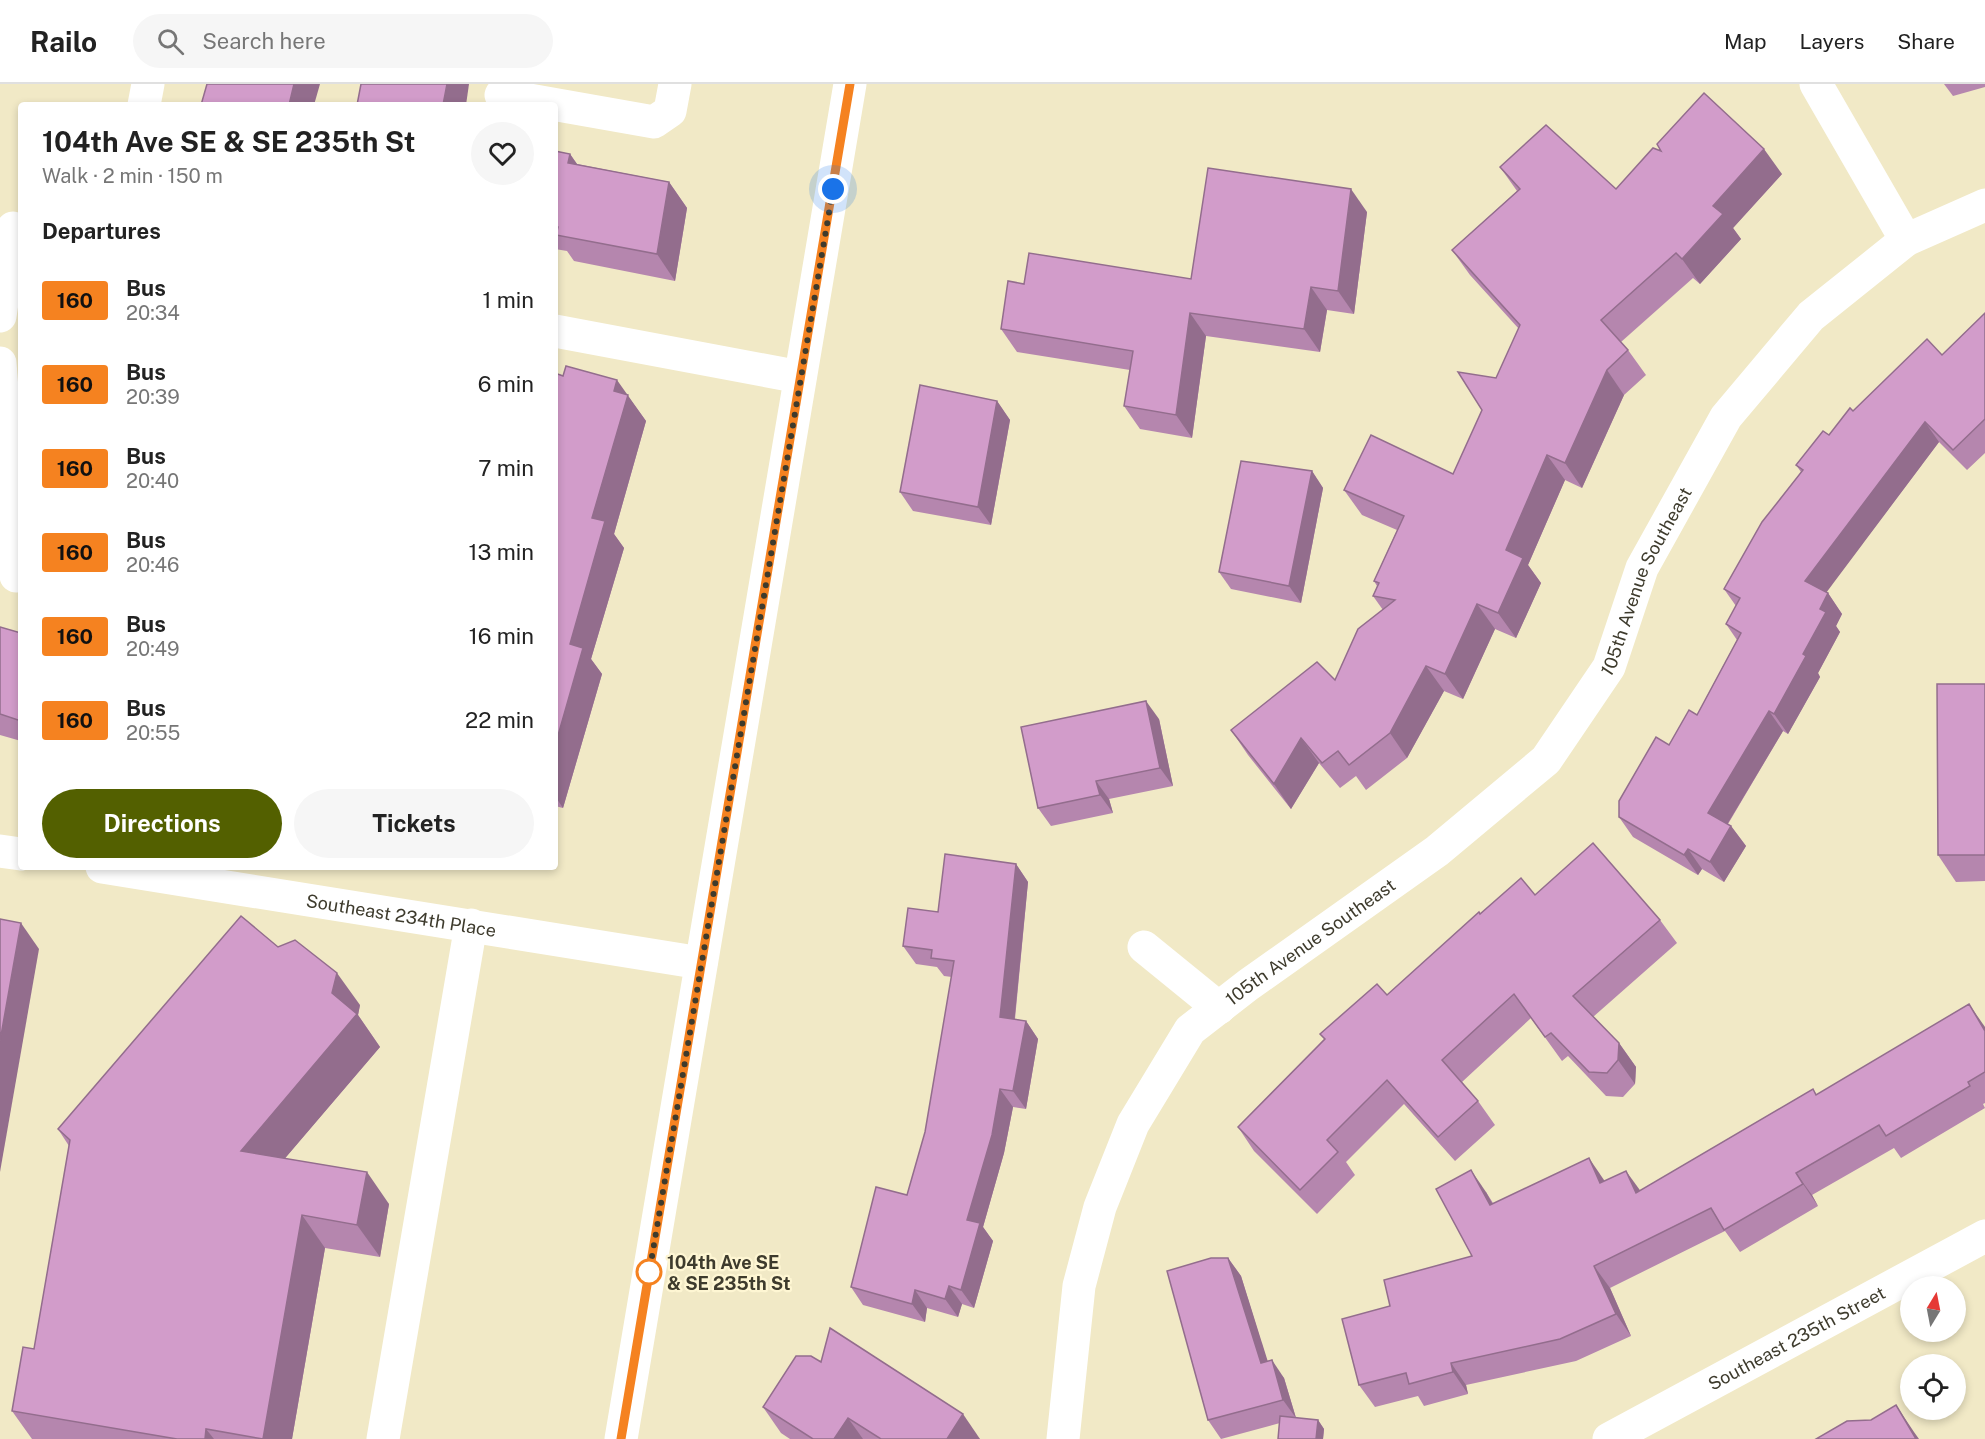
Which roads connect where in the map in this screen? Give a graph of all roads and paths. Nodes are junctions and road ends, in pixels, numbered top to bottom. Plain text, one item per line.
1 (148, 84) edge
2 (675, 84) edge
3 (850, 84) edge
4 (1816, 84) edge
5 (501, 95) dead end
6 (145, 102) edge
7 (541, 102) edge
8 (558, 105) edge
9 (1985, 205) edge
10 (12, 228) edge
11 (1906, 240) junction
12 (0, 316) edge
13 (558, 332) edge
14 (0, 363) edge
15 (800, 376) junction
16 (16, 576) dead end
17 (0, 851) edge
18 (18, 854) edge
19 (121, 870) edge
20 (471, 926) junction
21 (1144, 947) dead end
22 (701, 963) junction
23 (1219, 1008) junction
24 (1981, 1247) edge
25 (383, 1439) edge
26 (621, 1439) edge
27 (1063, 1439) edge
28 (1609, 1439) edge

1 - 6 street
2 - 8 street
3 - 15 street
4 - 11 street
5 - 7 street
9 - 11 street, 105th Avenue Southeast
10 - 12 street
11 - 23 street, 105th Avenue Southeast
13 - 15 street
14 - 16 street
15 - 22 street
17 - 18 street
19 - 20 street, Southeast 234th Place
20 - 22 street, Southeast 234th Place
20 - 25 street
21 - 23 street, 105th Avenue Southeast
22 - 26 street
23 - 27 street, 105th Avenue Southeast
24 - 28 street, Southeast 235th Street

